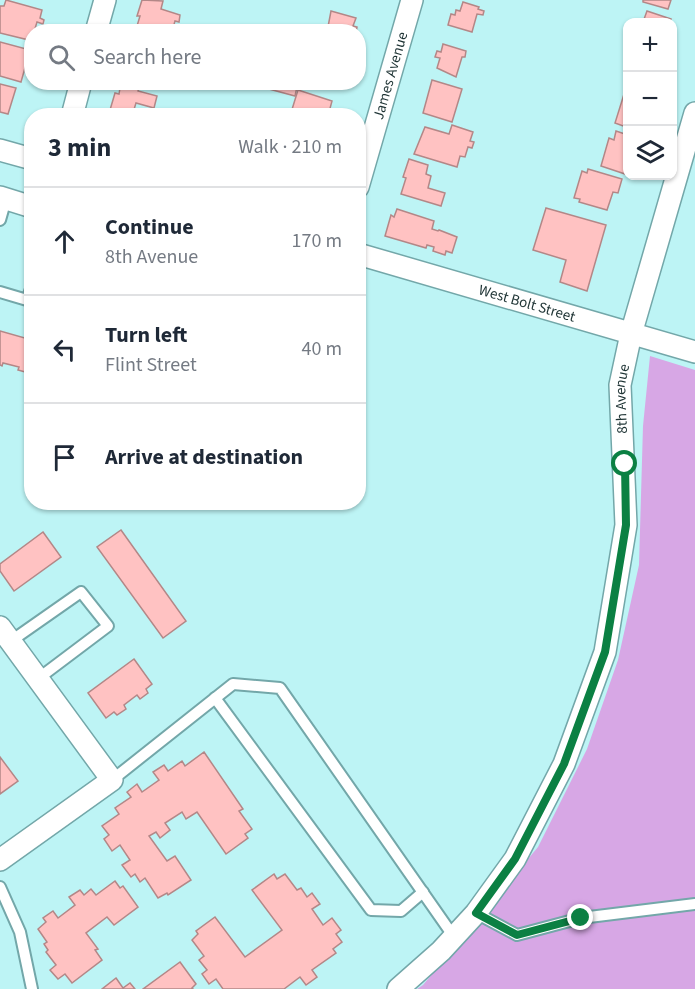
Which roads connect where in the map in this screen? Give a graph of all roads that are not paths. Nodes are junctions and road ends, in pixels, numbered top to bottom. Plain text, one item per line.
1 (105, 0) edge
2 (412, 0) edge
3 (98, 24) edge
4 (79, 90) edge
5 (74, 108) edge
6 (695, 113) edge
7 (0, 150) edge
8 (24, 157) edge
9 (366, 159) edge
10 (3, 198) edge
11 (24, 205) edge
12 (0, 220) edge
13 (366, 256) edge
14 (0, 292) edge
15 (24, 299) edge
16 (631, 334) junction
17 (695, 352) edge
18 (6, 634) edge
19 (39, 678) junction
20 (215, 698) junction
21 (112, 780) junction
22 (0, 860) edge
23 (0, 887) edge
24 (423, 892) junction
25 (695, 904) edge
26 (476, 913) junction
27 (454, 937) junction
28 (32, 989) edge
29 (398, 989) edge

1 - 3 street
2 - 9 street, James Avenue
4 - 5 street
6 - 16 street, 8th Avenue
7 - 8 street
10 - 11 street
10 - 12 lane
13 - 16 street, West Bolt Street
14 - 15 lane
16 - 17 street, West Bolt Street
16 - 26 street, 8th Avenue
18 - 19 street
18 - 19 lane
19 - 21 street
20 - 21 lane
20 - 24 lane
20 - 24 lane
21 - 22 street
23 - 28 lane
24 - 27 lane
25 - 26 lane
26 - 27 street, 8th Avenue
27 - 29 street, 8th Avenue

